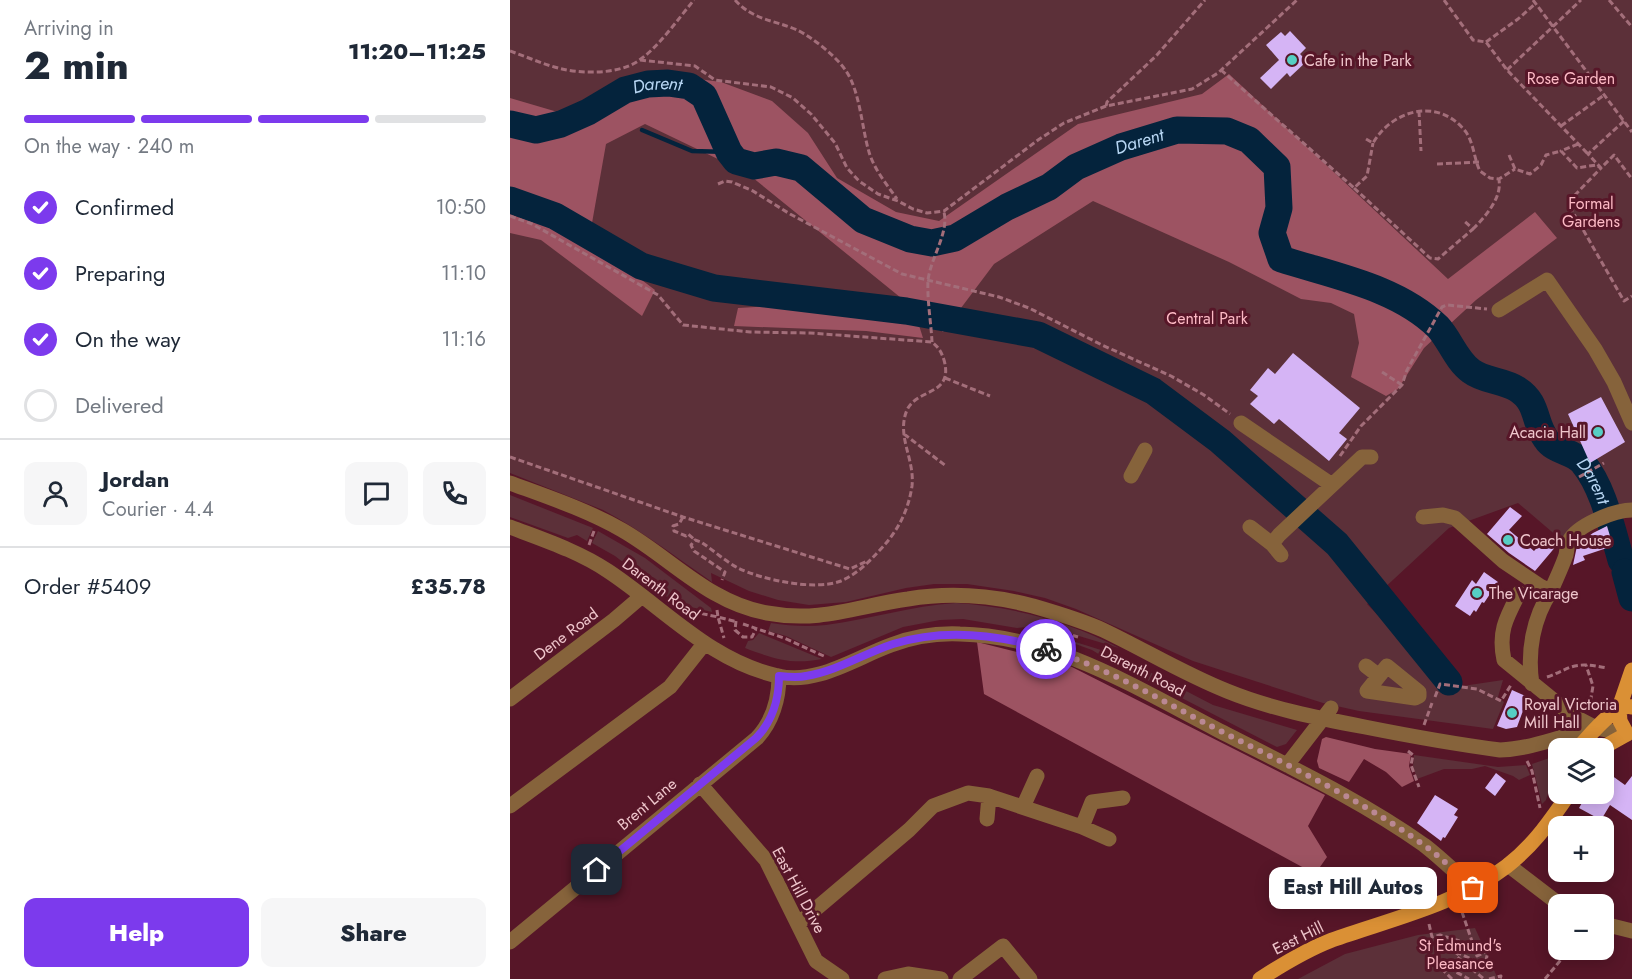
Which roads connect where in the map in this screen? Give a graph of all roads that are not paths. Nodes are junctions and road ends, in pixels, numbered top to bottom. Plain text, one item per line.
1 (1499, 310) road end
2 (1632, 421) edge
3 (1241, 423) road end
4 (1144, 450) dead end
5 (1371, 457) dead end
6 (1131, 476) dead end
7 (510, 483) edge
8 (1332, 485) junction
9 (1627, 510) edge
10 (1423, 517) dead end
11 (510, 527) edge
12 (1250, 527) dead end
13 (1551, 591) junction
14 (1519, 593) dead end
15 (642, 596) junction
16 (704, 644) junction
17 (1366, 666) dead end
18 (1630, 674) edge
19 (1524, 675) junction
20 (779, 676) junction
21 (1379, 676) dead end
22 (510, 699) edge
23 (1626, 708) edge
24 (1326, 713) junction
25 (1596, 728) junction
26 (1630, 734) edge
27 (1587, 738) edge
28 (1614, 742) edge
29 (1287, 765) junction
30 (1036, 776) dead end
31 (700, 784) junction
32 (989, 796) junction
33 (1123, 798) dead end
34 (1560, 804) edge
35 (510, 806) edge
36 (1023, 807) junction
37 (987, 819) dead end
38 (1082, 827) junction
39 (1109, 839) dead end
40 (1508, 865) junction
41 (1473, 888) junction
42 (1548, 896) edge
43 (798, 924) junction
44 (1614, 926) edge
45 (1632, 931) edge
46 (510, 942) edge
47 (842, 979) edge
48 (891, 979) edge
49 (941, 979) edge
50 (960, 979) edge
51 (1030, 979) edge
52 (1260, 979) edge

1 - 2 street
3 - 8 street
4 - 6 street
5 - 8 street
7 - 24 street
8 - 12 street
9 - 13 street
10 - 13 street
11 - 15 street, Darenth Road
13 - 19 street
14 - 19 street
15 - 16 street, Darenth Road
15 - 22 street, Dene Road
16 - 20 street, Darenth Road
16 - 35 street
17 - 21 street
18 - 23 main road
19 - 25 street
20 - 29 street, Darenth Road
20 - 31 street, Brent Lane
23 - 25 main road
23 - 26 main road
24 - 25 street
24 - 29 street
25 - 26 street
25 - 27 main road
26 - 28 main road
29 - 41 street, Darenth Road
30 - 36 street
31 - 43 street, East Hill Drive
31 - 46 street, Brent Lane
32 - 36 street
32 - 37 street
32 - 43 street
33 - 38 street
34 - 40 main road, East Hill
36 - 38 street
38 - 39 street
40 - 41 main road, East Hill
40 - 42 street
41 - 52 main road, East Hill
43 - 47 street, East Hill Drive
44 - 45 street
48 - 49 street
50 - 51 street

